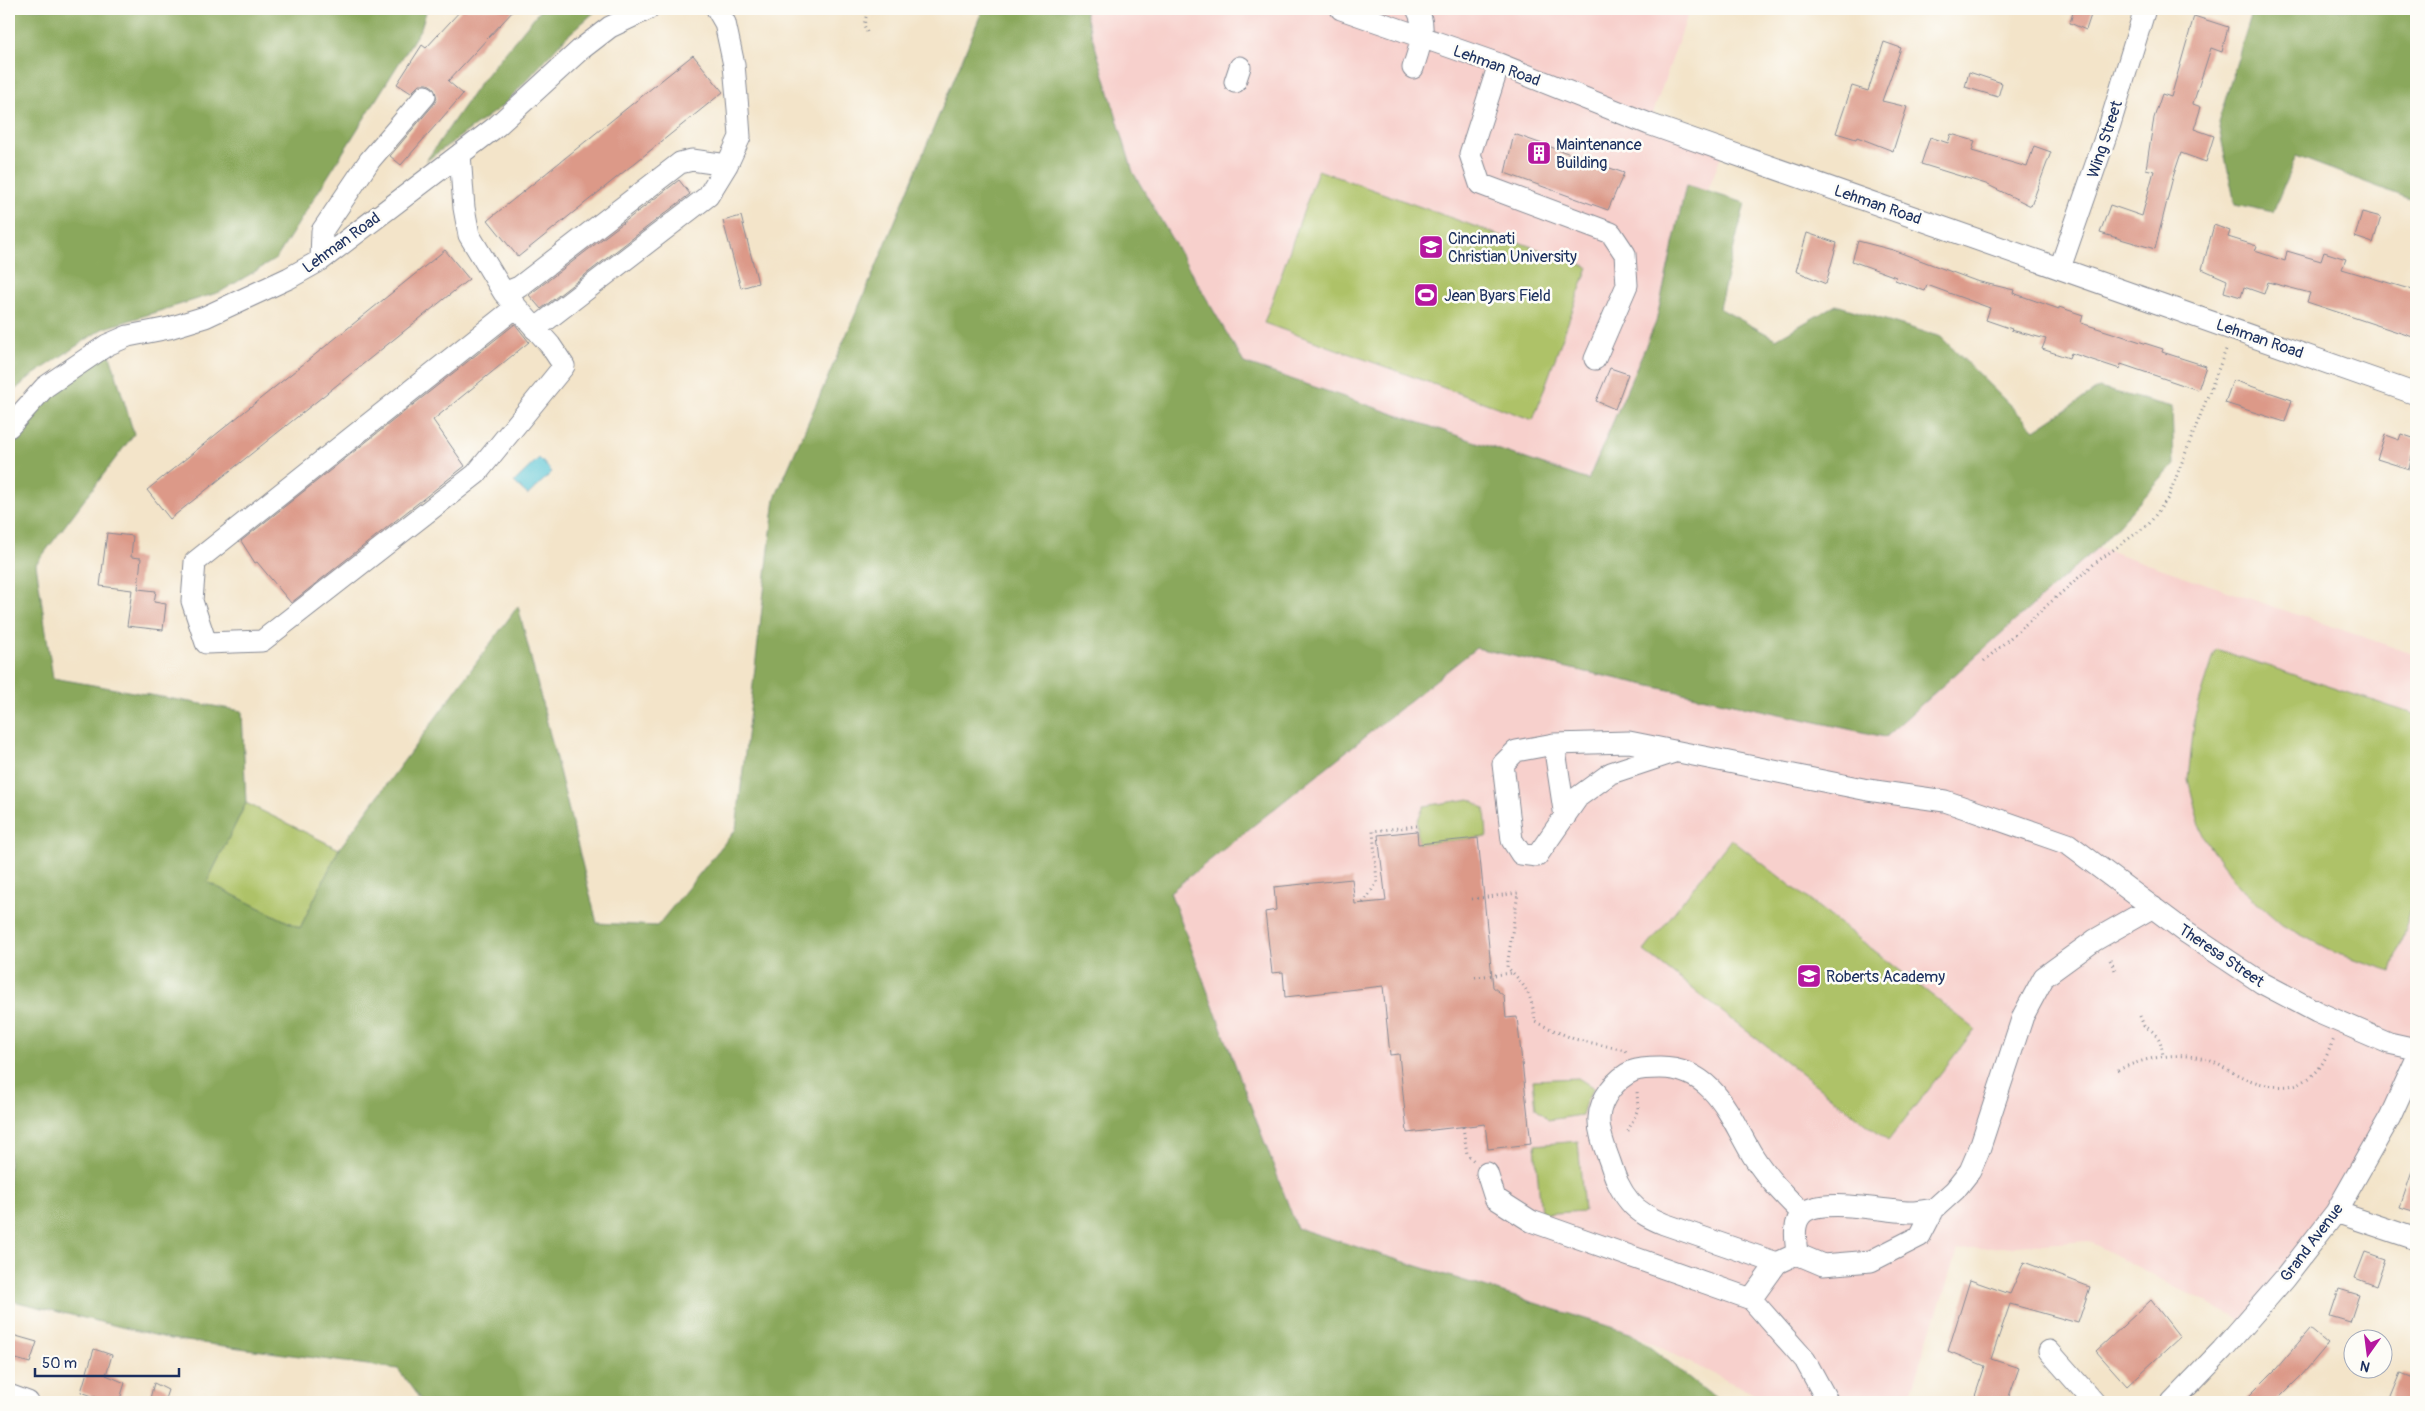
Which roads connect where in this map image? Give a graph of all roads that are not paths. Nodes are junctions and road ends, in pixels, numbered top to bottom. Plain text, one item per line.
1 (648, 9) edge
2 (717, 9) edge
3 (1341, 9) edge
4 (1417, 9) edge
5 (2145, 9) edge
6 (1422, 37) junction
7 (1499, 64) junction
8 (1413, 68) dead end
9 (426, 96) dead end
10 (460, 154) junction
11 (727, 164) junction
12 (320, 260) junction
13 (2060, 268) junction
14 (510, 300) junction
15 (535, 329) junction
16 (1595, 359) dead end
17 (2416, 394) edge
18 (9, 427) edge
19 (1554, 744) junction
20 (1674, 752) junction
21 (1565, 817) junction
22 (2153, 907) junction
23 (2416, 1049) edge
24 (2416, 1060) edge
25 (1487, 1173) road end
26 (1934, 1209) junction
27 (2336, 1212) junction
28 (1802, 1213) junction
29 (2416, 1240) edge
30 (1797, 1254) junction
31 (1777, 1263) junction
32 (1752, 1299) junction
33 (2049, 1351) dead end
34 (9, 1395) edge
35 (28, 1402) edge
36 (1828, 1402) edge
37 (2094, 1402) edge
38 (2172, 1402) edge

1 - 10 street, Lehman Road
2 - 11 street
3 - 6 street, Lehman Road
4 - 6 street
5 - 13 street, Wing Street
6 - 7 street, Lehman Road
6 - 8 street
7 - 13 street, Lehman Road
7 - 16 street
9 - 12 street
10 - 12 street, Lehman Road
10 - 14 street
11 - 14 street
11 - 15 street
12 - 18 street, Lehman Road
13 - 17 street, Lehman Road
14 - 15 street
14 - 15 street
19 - 20 street, Theresa Street
19 - 21 street
19 - 21 street, Theresa Street
20 - 21 street
20 - 22 street, Theresa Street
22 - 23 street, Theresa Street
22 - 26 street
24 - 27 street, Grand Avenue
25 - 32 street
26 - 28 street
26 - 30 street
27 - 29 street
27 - 38 street, Grand Avenue
28 - 30 street
28 - 31 street
30 - 31 street
31 - 32 street
32 - 36 street
33 - 37 street
34 - 35 street

